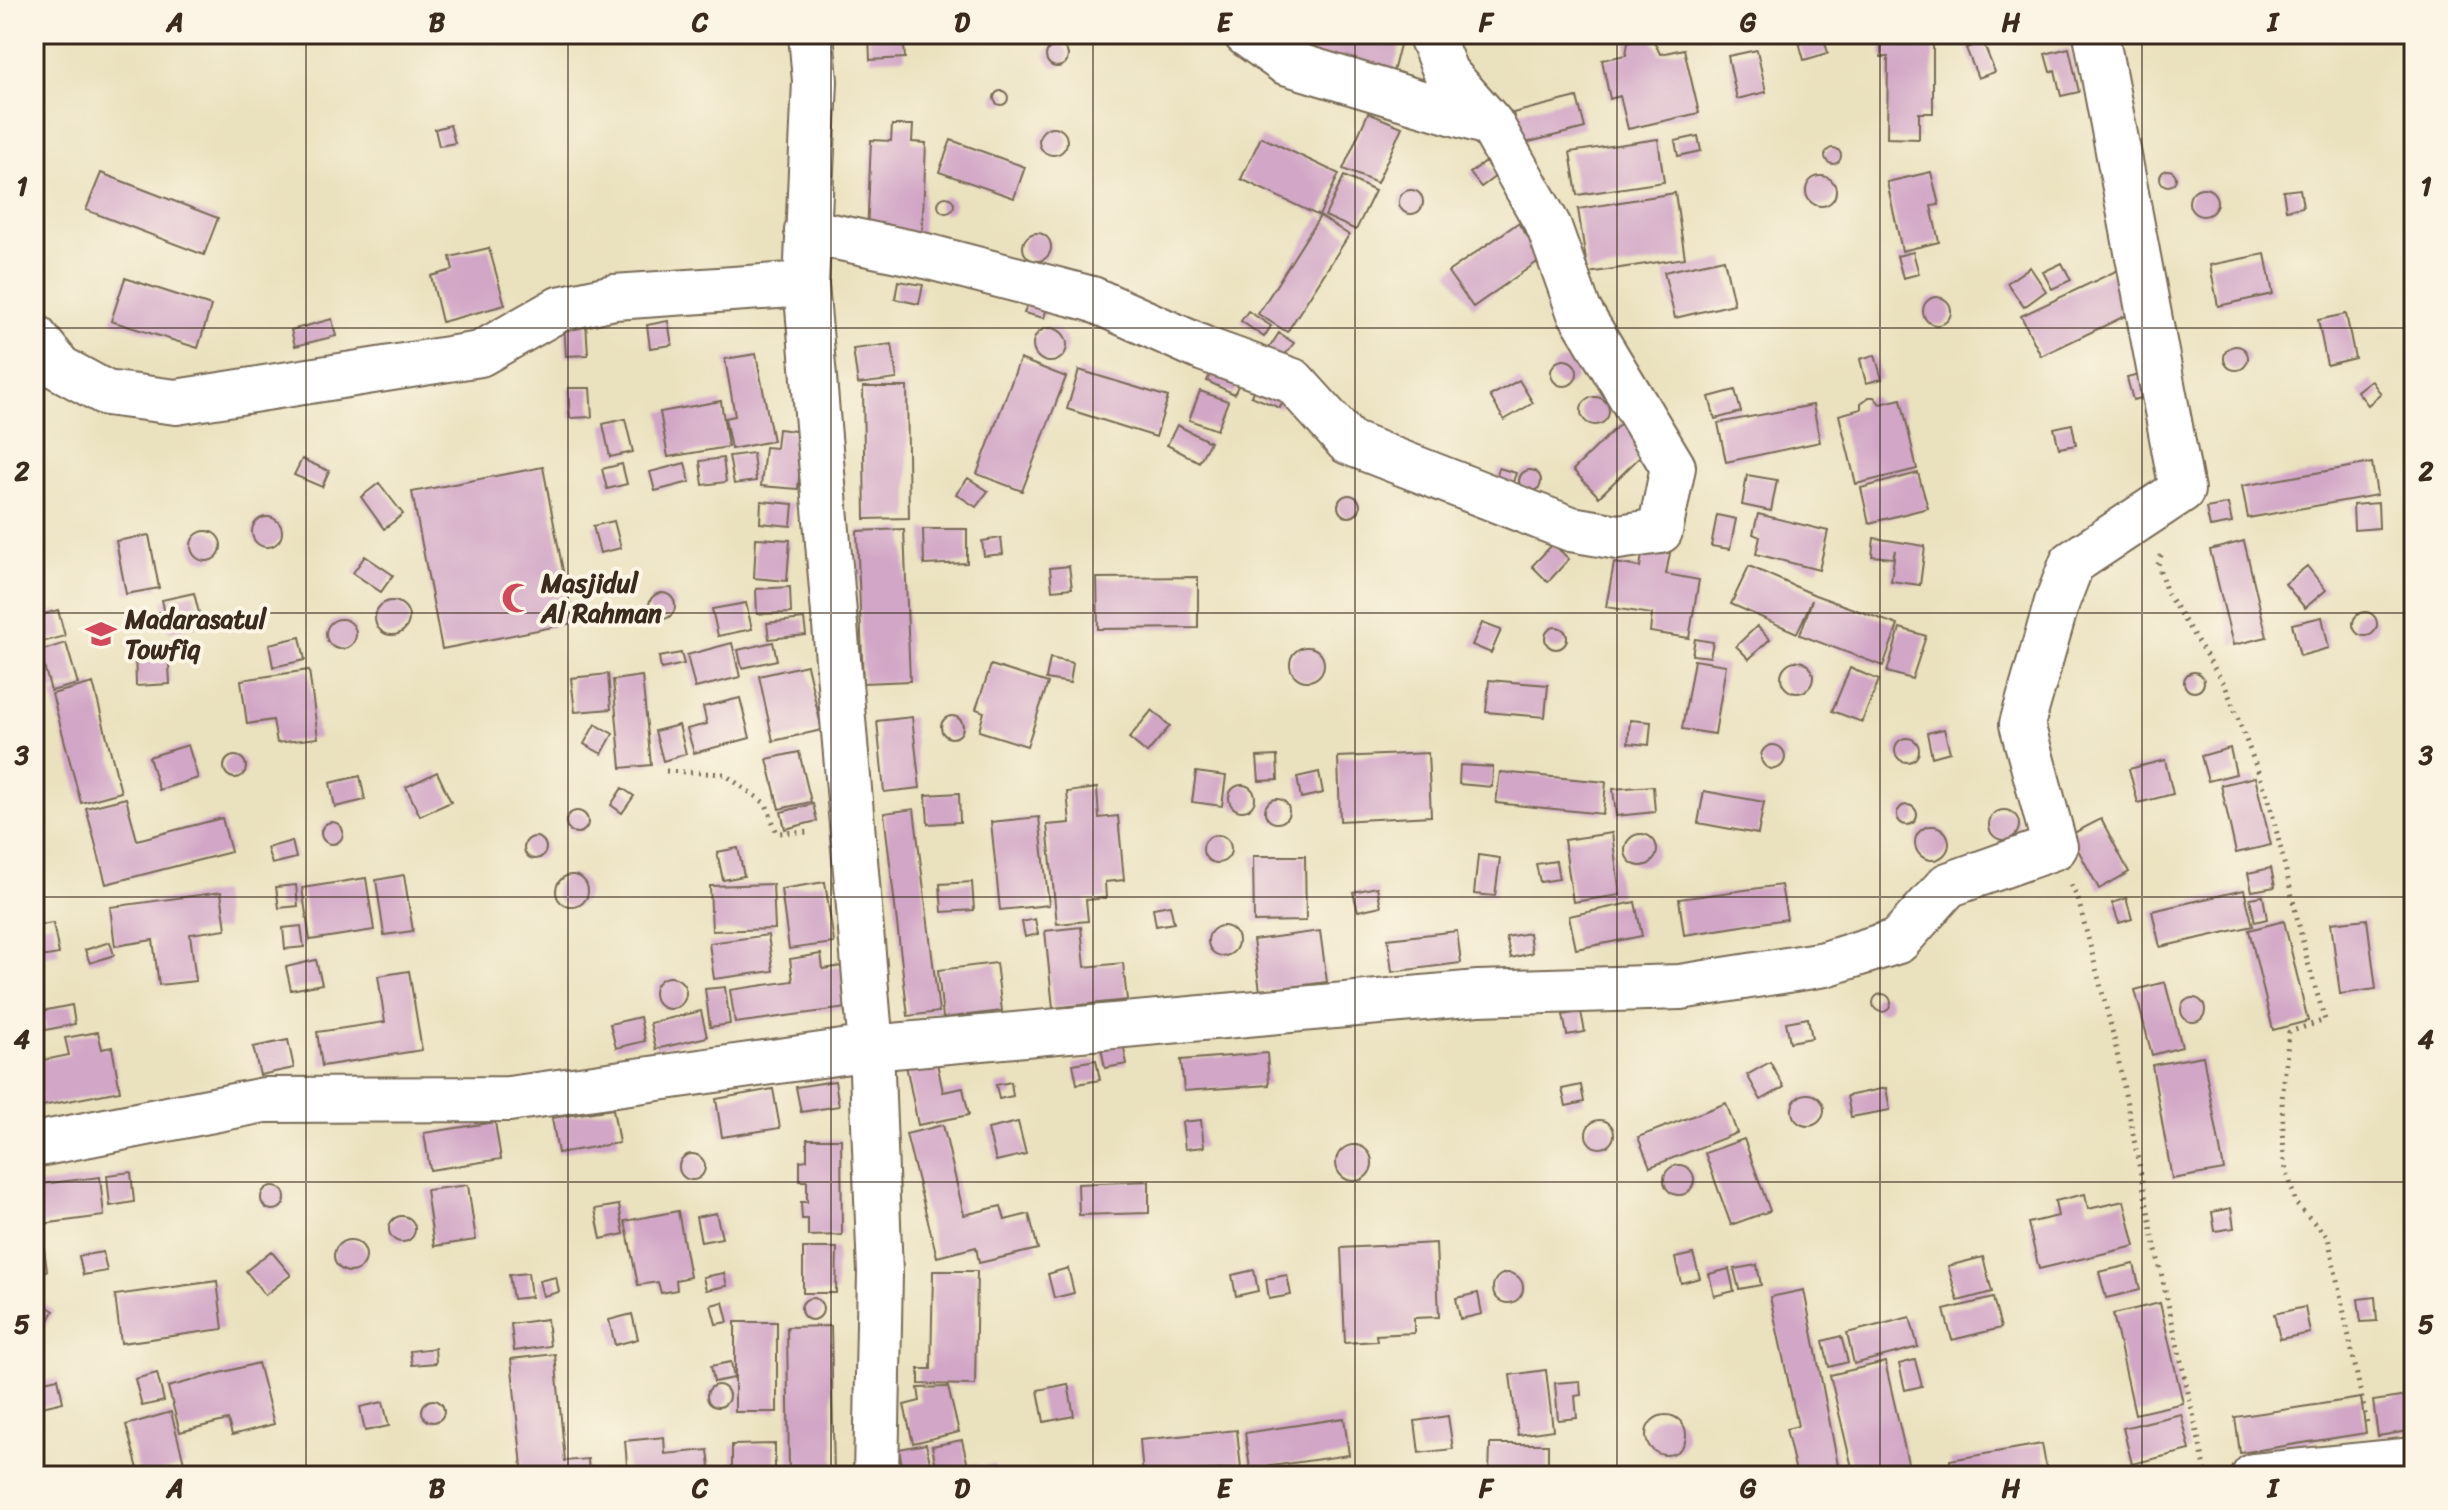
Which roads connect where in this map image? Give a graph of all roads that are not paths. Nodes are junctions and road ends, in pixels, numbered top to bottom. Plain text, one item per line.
1 (811, 34) edge
2 (1246, 34) edge
3 (1430, 34) edge
4 (2096, 34) edge
5 (1491, 124) junction
6 (807, 231) junction
7 (806, 284) junction
8 (34, 336) edge
9 (871, 1048) junction
10 (34, 1145) edge
11 (2395, 1462) edge
12 (876, 1476) edge
13 (2254, 1476) edge

1 - 6 street
2 - 5 street
3 - 5 street
4 - 9 street
5 - 6 street
6 - 7 street
7 - 8 street
7 - 9 street
9 - 10 street
9 - 12 street
11 - 13 street

